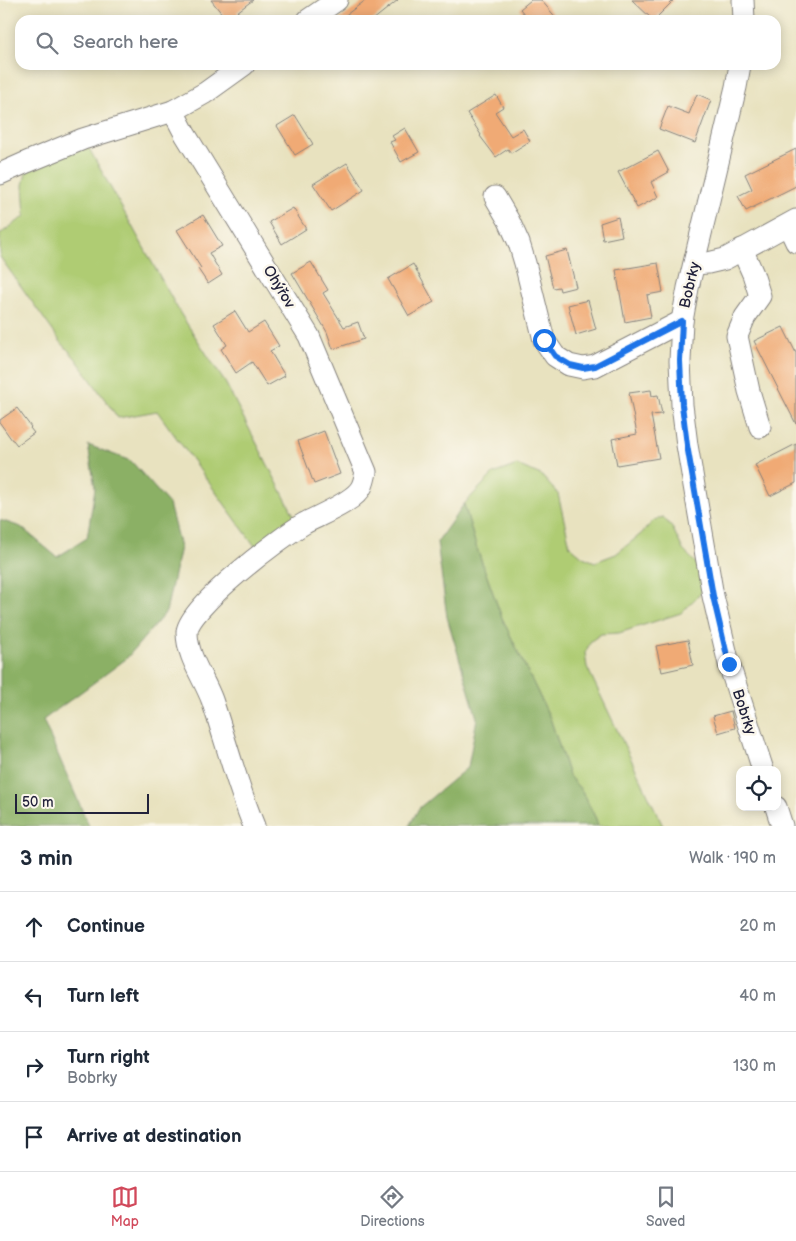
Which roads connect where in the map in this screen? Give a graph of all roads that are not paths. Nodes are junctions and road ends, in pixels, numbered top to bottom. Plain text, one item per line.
1 (336, 0) edge
2 (743, 0) edge
3 (315, 15) edge
4 (744, 15) edge
5 (237, 70) edge
6 (739, 70) edge
7 (173, 111) junction
8 (0, 174) edge
9 (494, 197) dead end
10 (793, 229) edge
11 (742, 249) junction
12 (694, 264) junction
13 (682, 321) junction
14 (760, 427) dead end
15 (762, 766) edge
16 (777, 811) edge
17 (254, 826) edge
18 (782, 826) edge

1 - 3 street
2 - 4 street
5 - 7 street
6 - 12 street, Bobrky
7 - 8 street
7 - 17 street, Ohýřov
9 - 13 street
10 - 11 street
11 - 12 street
11 - 14 street
12 - 13 street, Bobrky
13 - 15 street, Bobrky
16 - 18 street

